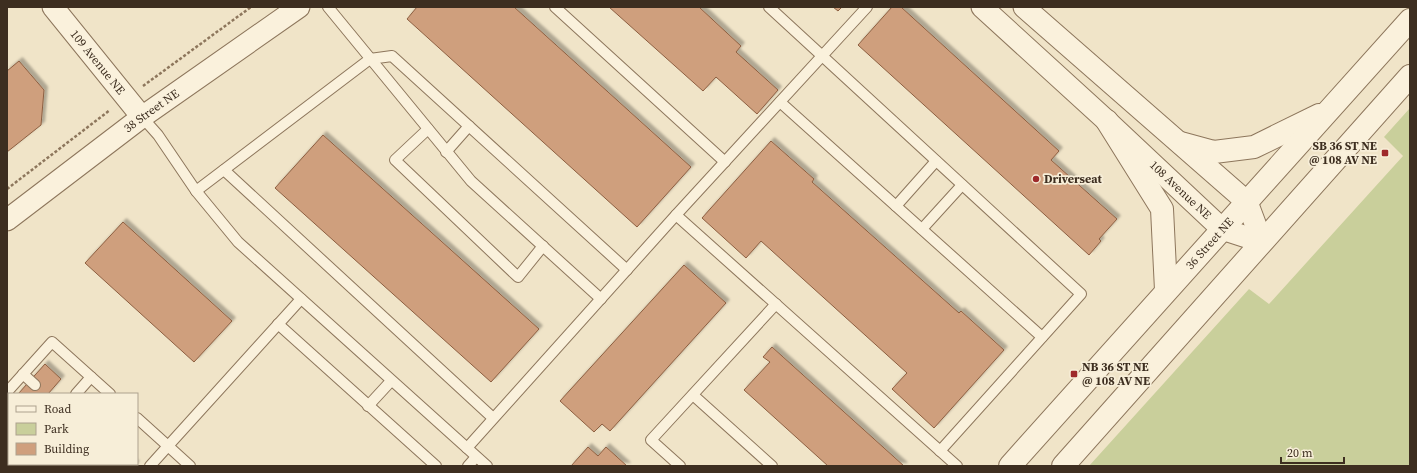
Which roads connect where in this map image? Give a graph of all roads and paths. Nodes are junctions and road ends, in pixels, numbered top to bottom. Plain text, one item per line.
1 (53, 7) edge
2 (299, 7) edge
3 (328, 7) edge
4 (555, 7) edge
5 (769, 7) edge
6 (867, 7) edge
7 (982, 7) edge
8 (1024, 7) edge
9 (1410, 20) edge
10 (822, 56) junction
11 (370, 59) junction
12 (1410, 76) edge
13 (780, 102) junction
14 (1330, 110) junction
15 (142, 117) junction
16 (1107, 121) junction
17 (469, 126) junction
18 (428, 129) junction
19 (1180, 143) junction
20 (446, 152) junction
21 (936, 161) junction
22 (725, 162) junction
23 (224, 170) junction
24 (962, 185) junction
25 (196, 191) junction
26 (1247, 202) junction
27 (896, 206) junction
28 (676, 215) junction
29 (7, 220) edge
30 (922, 229) junction
31 (1222, 229) junction
32 (1262, 242) junction
33 (543, 246) junction
34 (627, 270) junction
35 (1166, 290) junction
36 (301, 299) junction
37 (601, 299) junction
38 (776, 304) junction
39 (278, 324) junction
40 (1042, 337) junction
41 (23, 374) junction
42 (91, 377) junction
43 (391, 381) junction
44 (35, 385) dead end
45 (7, 392) edge
46 (77, 393) edge
47 (109, 393) edge
48 (693, 394) junction
49 (368, 406) junction
50 (493, 418) junction
51 (138, 419) edge
52 (168, 446) junction
53 (467, 448) junction
54 (940, 451) junction
55 (476, 457) junction
56 (150, 466) edge
57 (190, 466) edge
58 (436, 466) edge
59 (468, 466) edge
60 (487, 466) edge
61 (680, 466) edge
62 (772, 466) edge
63 (957, 466) edge
64 (1010, 466) edge
65 (1063, 466) edge

1 - 15 street, 109 Avenue NE
2 - 15 street, 38 Street NE
3 - 11 lane
4 - 22 lane
5 - 10 lane
6 - 10 lane
7 - 16 street, 108 Avenue NE
8 - 19 street
9 - 14 street, 36 Street NE
10 - 13 lane
10 - 21 lane
11 - 17 lane
11 - 18 lane
11 - 23 lane
12 - 32 street
13 - 22 lane
13 - 27 lane
14 - 19 street
14 - 26 street, 36 Street NE
15 - 25 lane
15 - 29 street, 38 Street NE
16 - 31 street, 108 Avenue NE
16 - 35 street
17 - 20 lane
17 - 34 lane
18 - 20 lane
18 - 33 lane
19 - 26 street
20 - 33 lane
21 - 24 lane
21 - 27 lane
22 - 28 lane
23 - 25 lane
23 - 50 lane
24 - 30 lane
24 - 40 lane
25 - 36 lane
26 - 31 street, 36 Street NE
26 - 32 street
27 - 30 lane
28 - 34 lane
28 - 38 lane
30 - 40 lane
31 - 32 street, 108 Avenue NE
31 - 35 street, 36 Street NE
32 - 65 street
33 - 37 lane
34 - 37 lane
35 - 64 street, 36 Street NE
36 - 39 lane
36 - 43 lane
37 - 50 lane
38 - 48 lane
38 - 54 lane
39 - 49 lane
39 - 52 lane
40 - 54 lane
41 - 42 lane
41 - 44 lane
41 - 45 lane
42 - 46 lane
42 - 47 lane
43 - 49 lane
43 - 53 lane
48 - 61 lane
48 - 62 lane
49 - 58 lane
50 - 53 lane
51 - 52 lane
52 - 56 lane
52 - 57 lane
53 - 55 lane
54 - 63 lane
55 - 59 lane
55 - 60 lane

